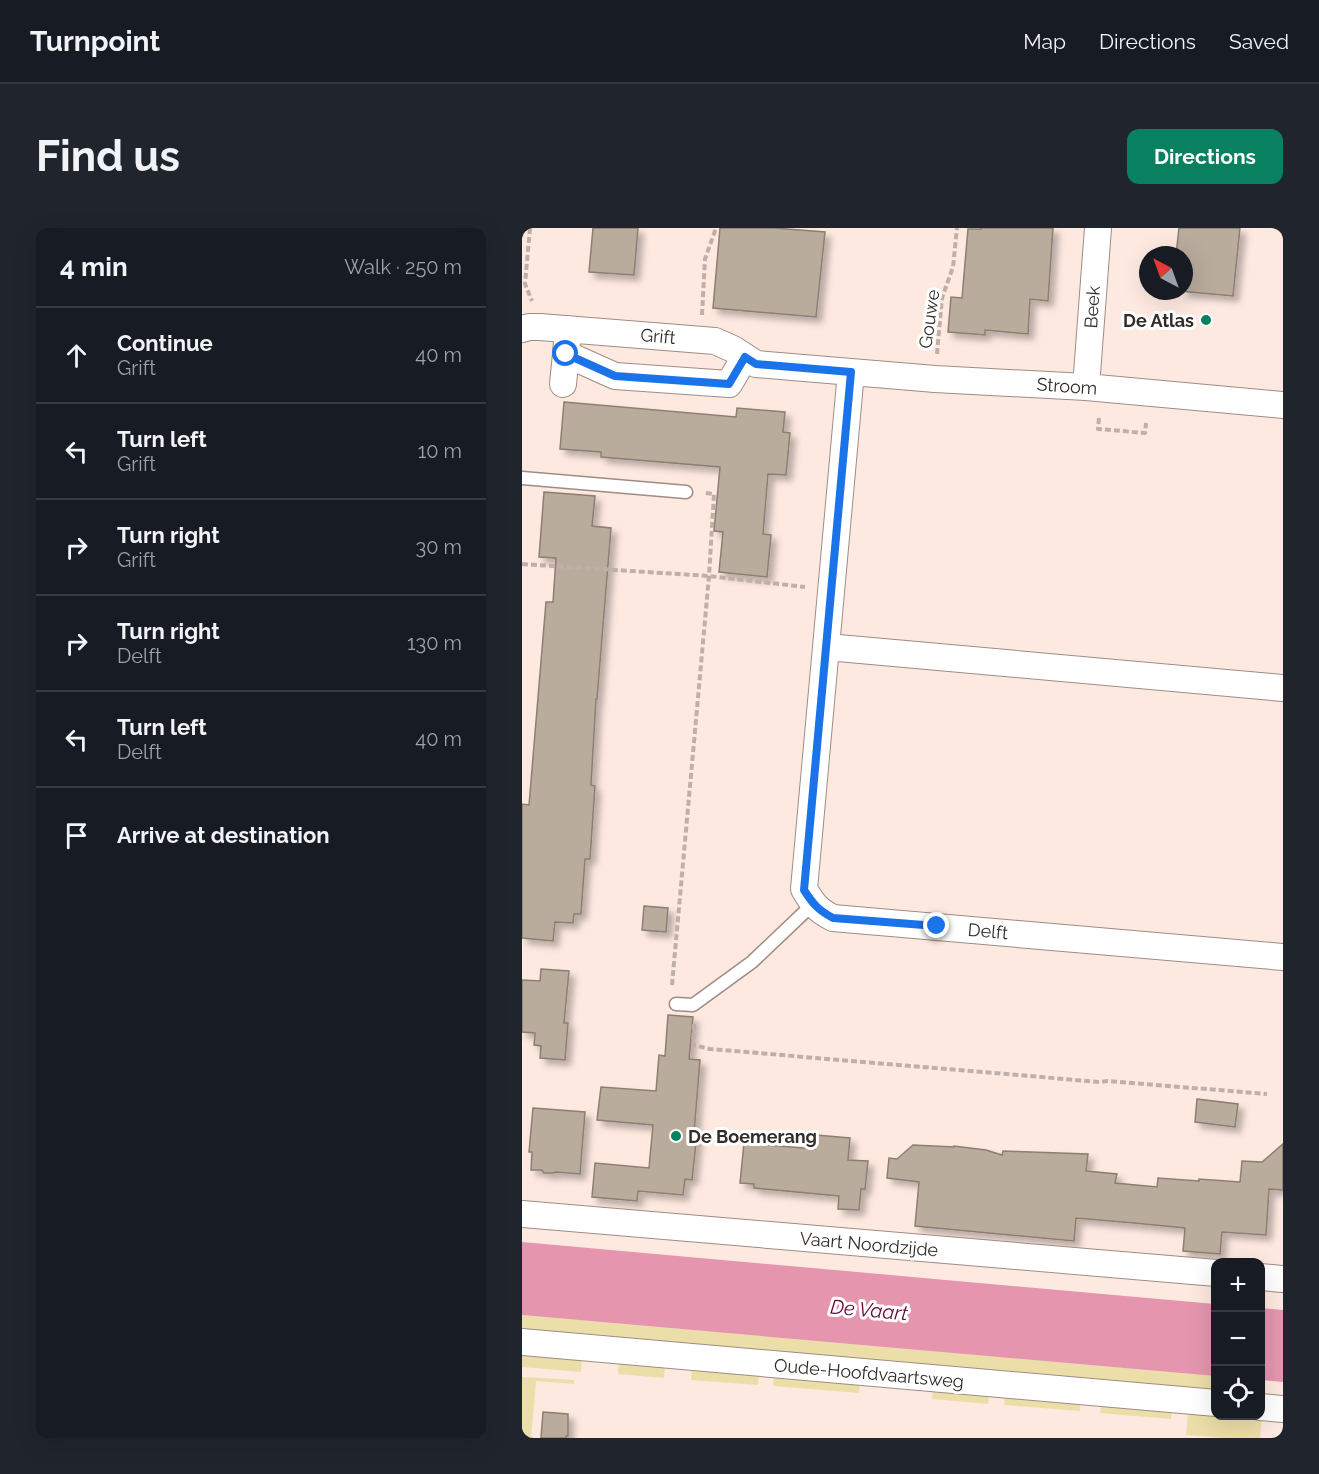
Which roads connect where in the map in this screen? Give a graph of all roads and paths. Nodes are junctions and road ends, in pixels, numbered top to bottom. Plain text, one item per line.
1 (530, 228) edge
2 (716, 228) edge
3 (957, 228) edge
4 (1098, 228) edge
5 (531, 328) edge
6 (568, 329) junction
7 (699, 340) junction
8 (566, 354) junction
9 (745, 357) junction
10 (851, 372) junction
11 (935, 379) junction
12 (563, 384) dead end
13 (1086, 387) junction
14 (1283, 405) edge
15 (1100, 418) dead end
16 (1146, 423) dead end
17 (522, 478) edge
18 (686, 492) joint
19 (522, 564) edge
20 (709, 576) junction
21 (832, 590) junction
22 (827, 647) junction
23 (1283, 688) edge
24 (813, 904) junction
25 (1283, 957) edge
26 (676, 1004) joint
27 (693, 1005) junction
28 (1267, 1094) dead end
29 (522, 1214) edge
30 (1211, 1273) edge
31 (1265, 1277) edge
32 (1283, 1279) edge
33 (522, 1342) edge
34 (1211, 1403) edge
35 (1265, 1407) edge
36 (1283, 1409) edge

1 - 5 path
2 - 7 path
3 - 11 path, Gouwe
4 - 13 street, Beek
5 - 6 street, Grift
6 - 7 street, Grift
6 - 8 street
7 - 9 street, Grift
8 - 9 street
8 - 12 street
9 - 10 street, Grift
10 - 11 street, Stroom
10 - 21 street
11 - 13 street, Stroom
13 - 14 street, Stroom
15 - 16 path, Stroom
17 - 18 lane
18 - 20 path
19 - 20 path
20 - 21 path
20 - 26 path
21 - 22 street
22 - 23 street
22 - 24 street
24 - 25 street, Delft
24 - 27 lane
26 - 27 lane
27 - 28 path
29 - 30 street, Vaart Noordzijde
31 - 32 street
33 - 34 street, Oude-Hoofdvaartsweg
35 - 36 street

